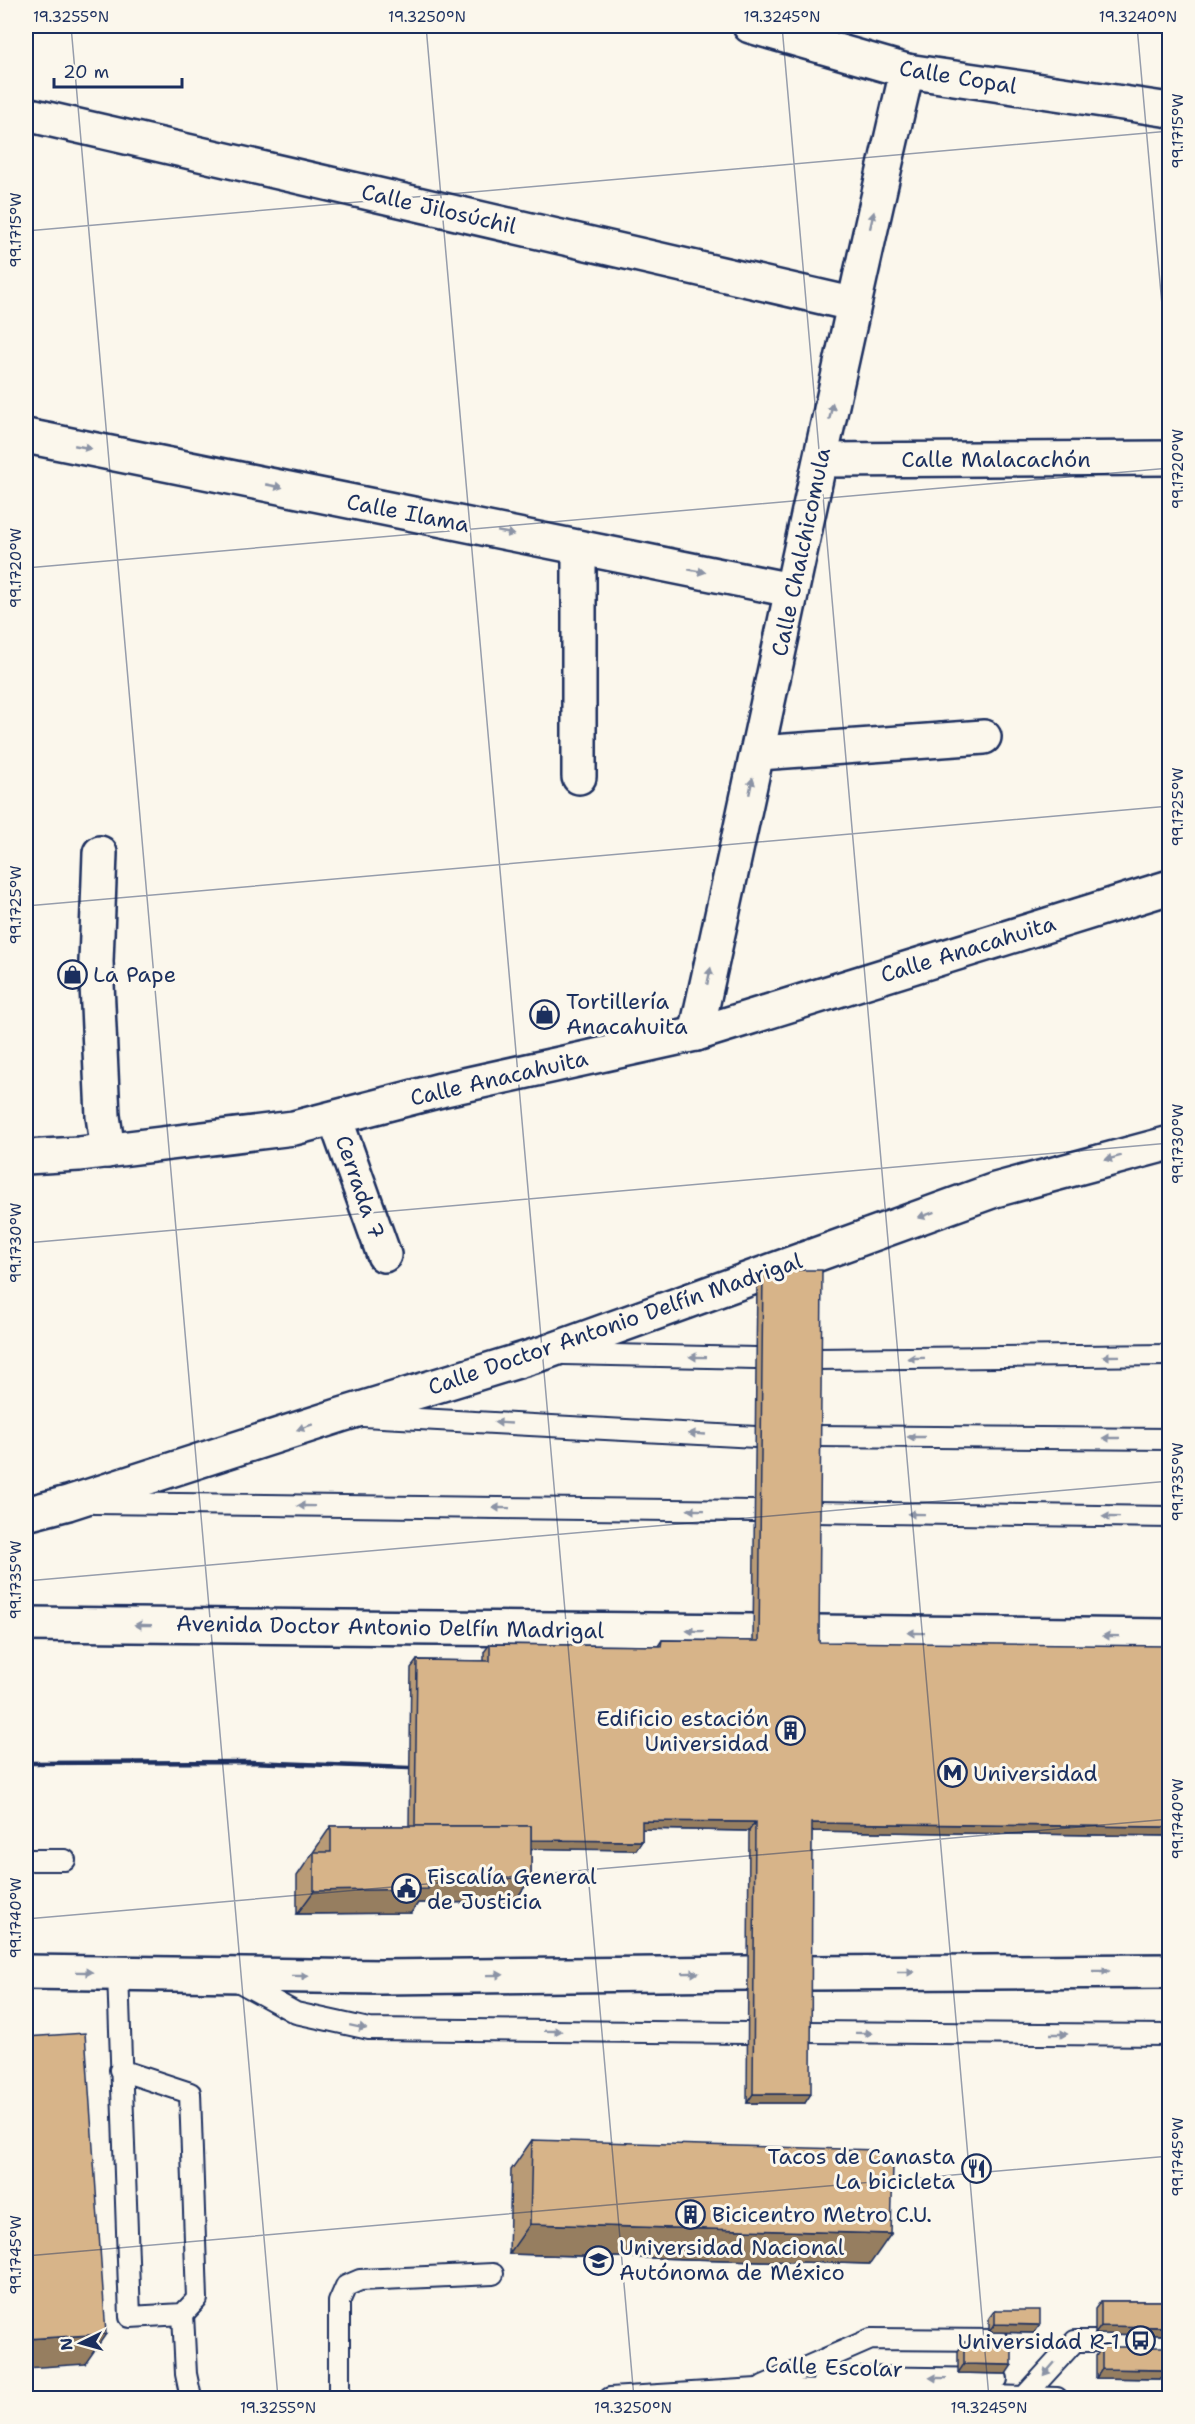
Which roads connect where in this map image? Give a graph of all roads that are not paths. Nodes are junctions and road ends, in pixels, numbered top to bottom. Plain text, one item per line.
1 (750, 26) edge
2 (907, 71) junction
3 (1170, 110) edge
4 (26, 114) edge
5 (852, 304) junction
6 (26, 436) edge
7 (1170, 459) edge
8 (822, 460) junction
9 (579, 548) junction
10 (790, 590) junction
11 (984, 737) dead end
12 (759, 753) junction
13 (579, 777) dead end
14 (100, 854) dead end
15 (1170, 887) edge
16 (696, 1034) junction
17 (335, 1119) junction
18 (1170, 1143) edge
19 (108, 1150) junction
20 (26, 1156) edge
21 (384, 1255) dead end
22 (544, 1353) junction
23 (1170, 1355) edge
24 (756, 1359) dead end
25 (815, 1359) edge
26 (341, 1415) junction
27 (815, 1436) edge
28 (756, 1437) dead end
29 (1170, 1439) edge
30 (68, 1503) junction
31 (754, 1510) dead end
32 (814, 1512) edge
33 (26, 1514) edge
34 (1170, 1517) edge
35 (26, 1623) edge
36 (754, 1631) dead end
37 (813, 1632) edge
38 (1170, 1636) edge
39 (26, 1860) edge
40 (65, 1860) dead end
41 (1170, 1971) edge
42 (26, 1972) edge
43 (806, 1972) edge
44 (118, 1973) junction
45 (748, 1973) dead end
46 (227, 1975) junction
47 (805, 2032) edge
48 (748, 2033) dead end
49 (1170, 2035) edge
50 (120, 2070) junction
51 (493, 2274) dead end
52 (183, 2314) junction
53 (997, 2340) edge
54 (1141, 2341) dead end
55 (997, 2379) dead end
56 (757, 2389) junction
57 (191, 2398) edge
58 (339, 2398) edge
59 (610, 2398) edge
60 (1023, 2398) edge
61 (1057, 2398) edge

1 - 2 street, Calle Copal
2 - 3 street, Calle Copal
5 -> 2 street, Calle Chalchicomula
4 - 5 street, Calle Jilosúchil
8 -> 5 street, Calle Chalchicomula
6 -> 9 street, Calle Ilama
7 - 8 street, Calle Malacachón
8 - 10 street, Calle Chalchicomula
9 -> 10 street, Calle Ilama
9 - 13 street
10 - 12 street, Calle Chalchicomula
11 - 12 street
16 -> 12 street, Calle Chalchicomula
14 - 19 street
15 - 16 street, Calle Anacahuita
16 - 17 street, Calle Anacahuita
17 - 19 street, Calle Anacahuita
17 - 21 street, Cerrada 7
18 -> 22 street, Calle Doctor Antonio Delfín Madrigal
19 - 20 street, Calle Anacahuita
24 -> 22 lane
22 - 26 street, Calle Doctor Antonio Delfín Madrigal
23 -> 25 lane
28 -> 26 lane
26 -> 30 street, Calle Doctor Antonio Delfín Madrigal
29 -> 27 lane
31 -> 30 lane
30 - 33 street, Calle Doctor Antonio Delfín Madrigal
34 -> 32 lane
36 -> 35 street, Avenida Doctor Antonio Delfín Madrigal
38 -> 37 street
39 - 40 lane
43 -> 41 street
42 -> 44 street
44 - 46 street
44 - 50 lane
46 -> 45 street
46 -> 48 lane
47 -> 49 lane
50 - 52 lane
50 - 52 lane
51 - 58 lane
52 - 57 lane
53 - 56 lane
54 -> 60 lane
55 -> 56 lane
56 - 59 lane, Calle Escolar
56 - 60 lane, Calle Escolar
60 - 61 lane, Calle Escolar

